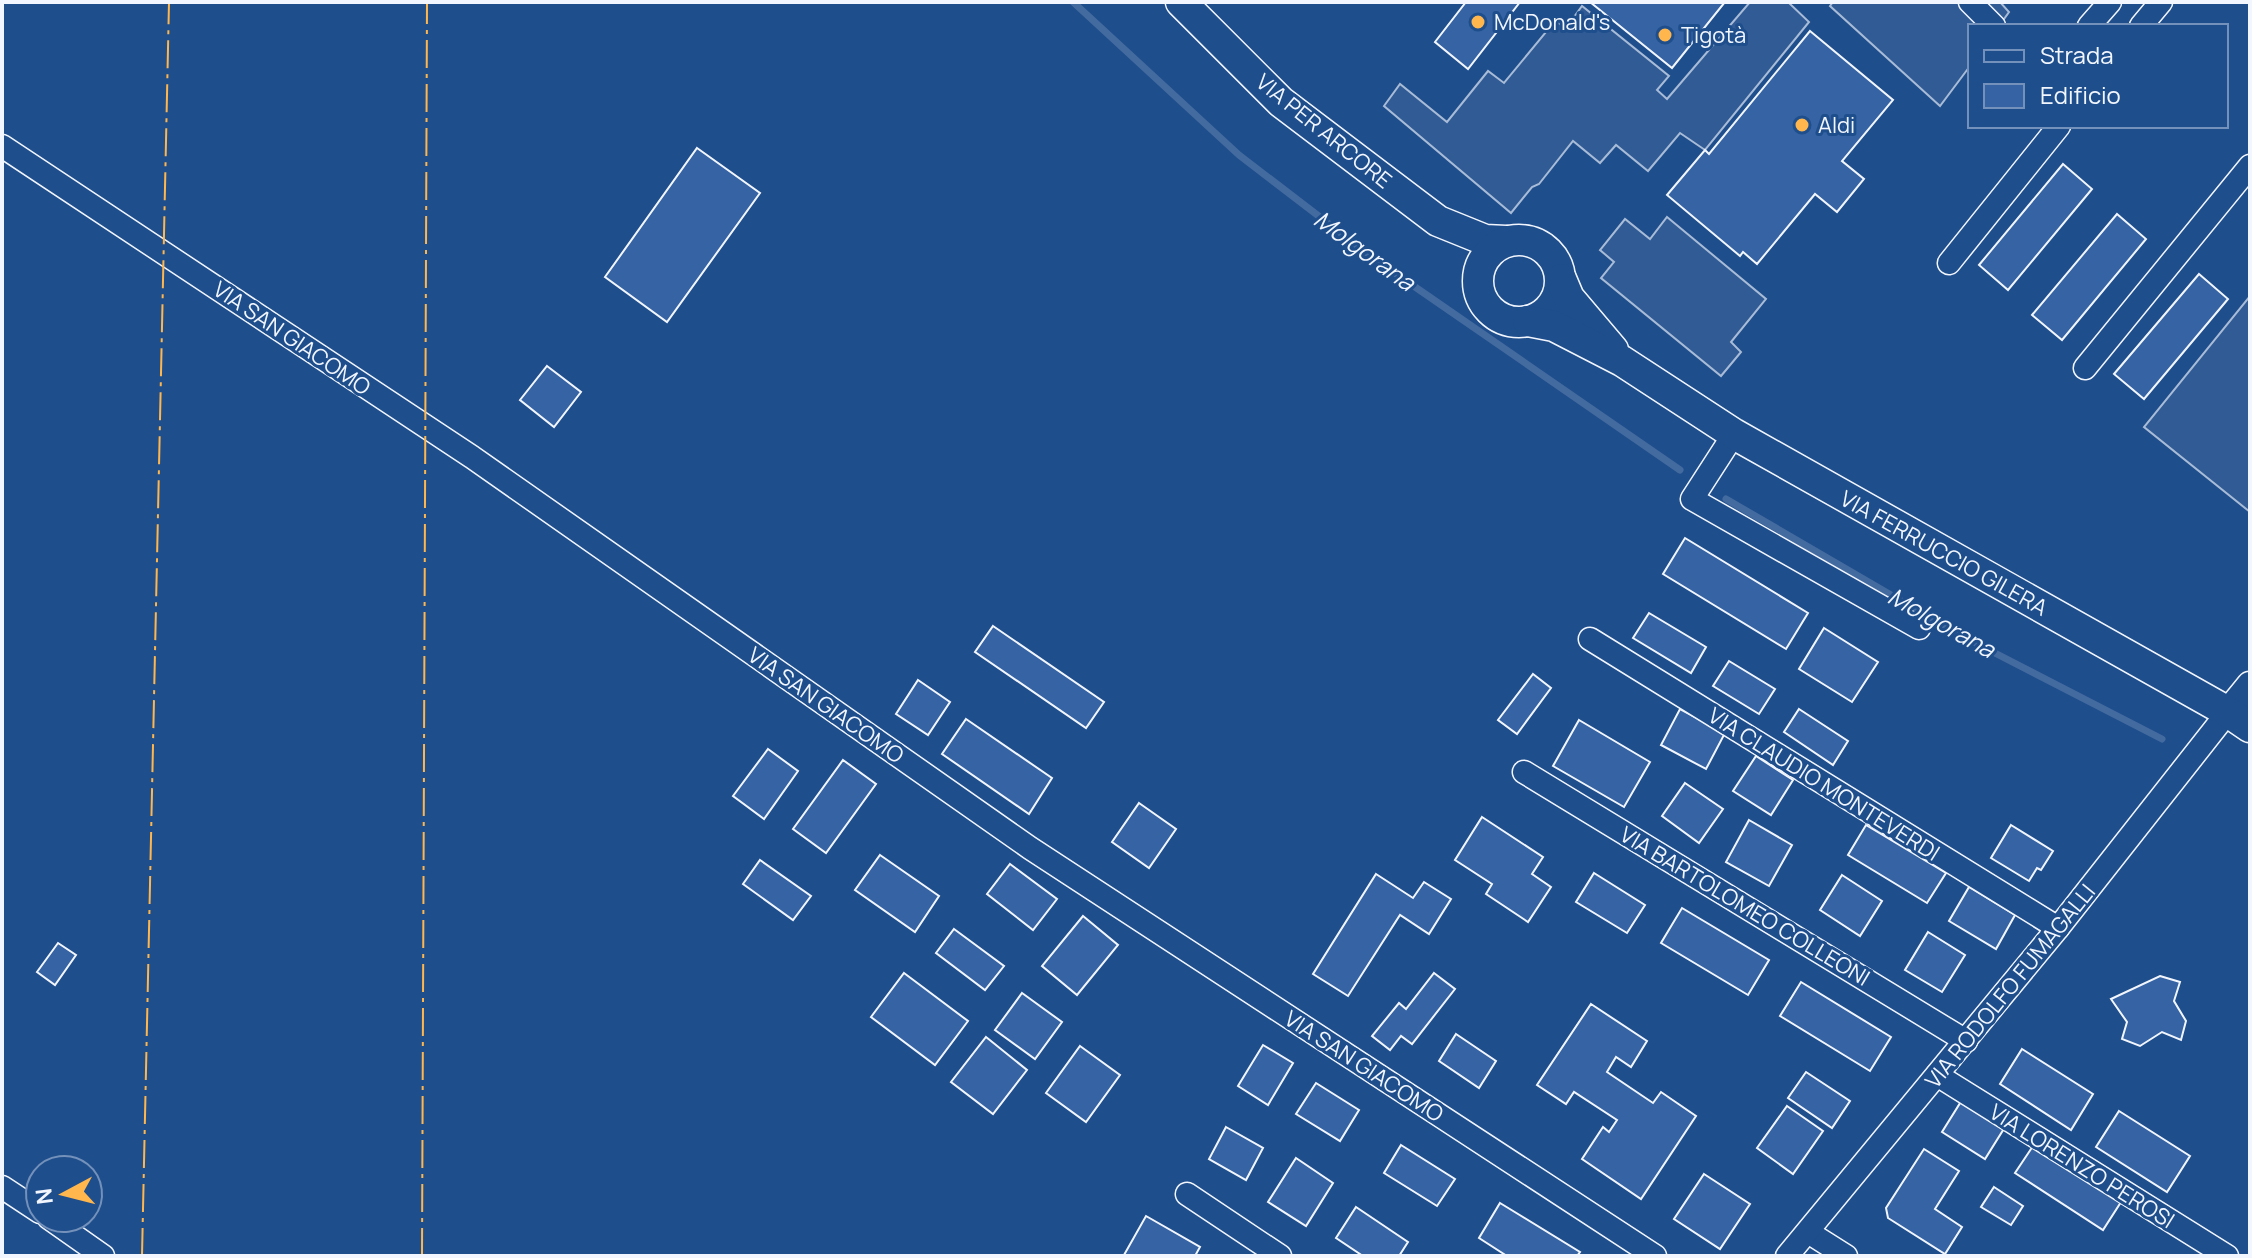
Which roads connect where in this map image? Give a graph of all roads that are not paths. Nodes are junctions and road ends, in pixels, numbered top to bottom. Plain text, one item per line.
1 (1181, 2) edge
2 (1970, 2) edge
3 (2110, 2) edge
4 (2161, 2) edge
5 (1992, 24) edge
6 (2091, 24) edge
7 (2143, 24) edge
8 (2051, 129) edge
9 (2, 146) edge
10 (2250, 166) edge
11 (1438, 221) junction
12 (1506, 241) junction
13 (1949, 263) dead end
14 (1479, 277) junction
15 (1561, 279) junction
16 (1528, 321) junction
17 (1632, 367) junction
18 (2085, 368) dead end
19 (1734, 434) junction
20 (1919, 628) dead end
21 (1590, 639) dead end
22 (2250, 685) edge
23 (2239, 720) edge
24 (1524, 772) dead end
25 (2058, 928) junction
26 (1966, 1041) junction
27 (1937, 1075) junction
28 (2, 1187) edge
29 (1187, 1194) dead end
30 (24, 1201) edge
31 (1808, 1232) junction
32 (72, 1234) edge
33 (103, 1256) edge
34 (1280, 1256) edge
35 (1655, 1256) edge
36 (1787, 1256) edge
37 (1846, 1256) edge
38 (2227, 1256) edge

1 - 11 main road, VIA PER ARCORE
2 - 5 street
3 - 6 street
4 - 7 street
8 - 13 street
9 - 35 street, VIA SAN GIACOMO
10 - 18 street
11 - 12 main road, VIA PER ARCORE
11 - 14 main road, VIA PER ARCORE
12 - 14 main road
12 - 15 main road, VIA FERRUCCIO GILERA
14 - 16 main road, VIA FERRUCCIO GILERA
15 - 16 main road
15 - 17 main road, VIA FERRUCCIO GILERA
16 - 17 main road, VIA FERRUCCIO GILERA
17 - 19 main road, VIA FERRUCCIO GILERA
19 - 20 street
19 - 23 main road, VIA FERRUCCIO GILERA
21 - 25 street, VIA CLAUDIO MONTEVERDI
22 - 23 street
23 - 25 street, VIA RODOLFO FUMAGALLI
24 - 26 street, VIA BARTOLOMEO COLLEONI
25 - 26 street, VIA RODOLFO FUMAGALLI
26 - 27 street, VIA RODOLFO FUMAGALLI
27 - 31 street, VIA RODOLFO FUMAGALLI
27 - 38 street, VIA LORENZO PEROSI
28 - 30 street
29 - 34 street
31 - 36 street, VIA RODOLFO FUMAGALLI
31 - 37 street
32 - 33 street

